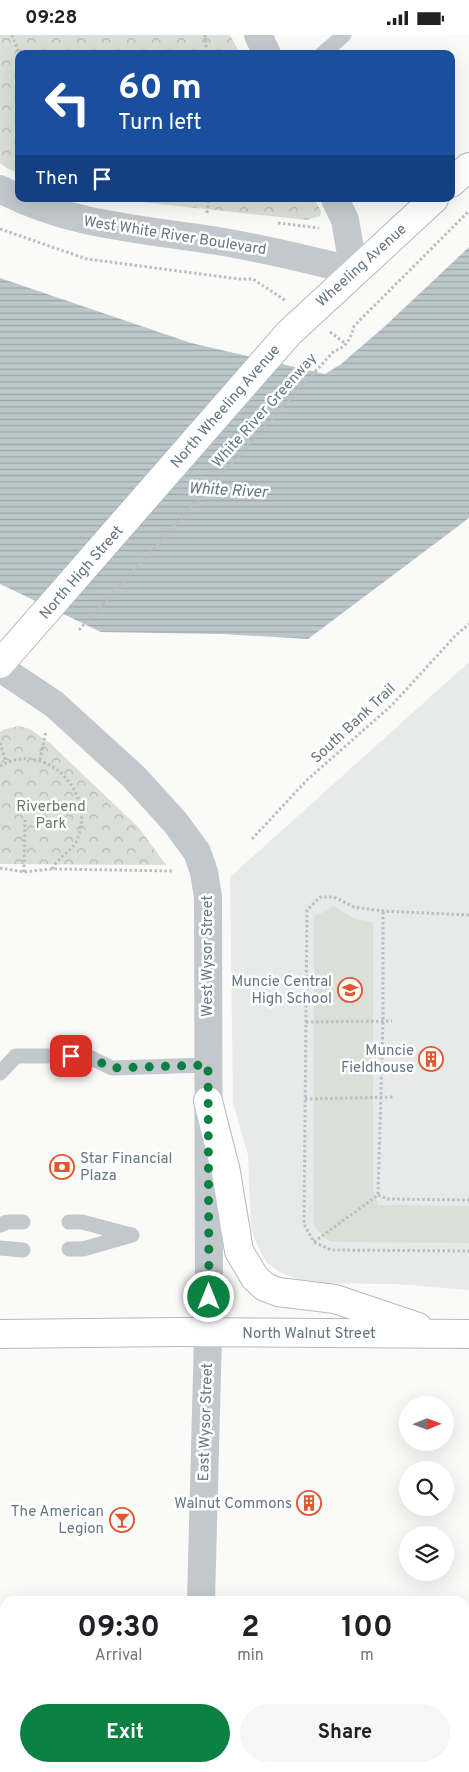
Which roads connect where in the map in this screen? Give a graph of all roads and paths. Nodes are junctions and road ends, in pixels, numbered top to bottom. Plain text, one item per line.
1 (12, 35) edge
2 (206, 35) edge
3 (258, 35) edge
4 (344, 35) edge
5 (18, 50) edge
6 (207, 50) edge
7 (265, 50) edge
8 (327, 50) edge
9 (469, 167) edge
10 (455, 179) edge
11 (0, 189) edge
12 (15, 196) edge
13 (27, 202) edge
14 (336, 202) edge
15 (431, 202) edge
16 (469, 211) edge
17 (0, 229) edge
18 (354, 271) junction
19 (253, 279) dead end
20 (289, 333) joint
21 (162, 479) joint
22 (469, 624) edge
23 (79, 630) dead end
24 (0, 666) edge
25 (46, 731) dead end
26 (0, 743) edge
27 (40, 760) junction
28 (6, 762) junction
29 (0, 766) edge
30 (25, 820) dead end
31 (252, 839) dead end
32 (0, 868) edge
33 (52, 869) junction
34 (173, 871) dead end
35 (24, 872) junction
36 (383, 911) junction
37 (469, 915) edge
38 (392, 1021) dead end
39 (306, 1022) junction
40 (383, 1022) junction
41 (208, 1065) junction
42 (0, 1073) edge
43 (381, 1097) junction
44 (394, 1097) dead end
45 (305, 1099) junction
46 (208, 1101) junction
47 (378, 1195) junction
48 (469, 1200) edge
49 (23, 1222) dead end
50 (70, 1222) dead end
51 (0, 1225) edge
52 (314, 1242) junction
53 (0, 1248) edge
54 (23, 1249) dead end
55 (70, 1249) dead end
56 (469, 1251) edge
57 (0, 1334) edge
58 (208, 1334) junction
59 (469, 1334) edge
60 (441, 1335) junction
61 (200, 1596) edge

1 - 5 path
2 - 6 path
3 - 7 street
4 - 8 lane
9 - 10 main road
11 - 12 street, West White River Boulevard
13 - 18 street, West White River Boulevard
14 - 18 street
15 - 18 main road, Wheeling Avenue
16 - 23 path, White River Greenway
17 - 19 path
18 - 20 main road, Wheeling Avenue
20 - 21 main road, North Wheeling Avenue
21 - 24 main road, North High Street
22 - 31 path, South Bank Trail
24 - 41 street, West Wysor Street
25 - 27 path
26 - 28 path
27 - 28 path
27 - 33 path
28 - 29 path
30 - 35 path
32 - 35 path
33 - 34 path
33 - 35 path
36 - 37 path
36 - 39 path
36 - 40 path
38 - 40 path
39 - 40 path
39 - 45 path
40 - 43 path
41 - 42 lane
41 - 46 street, West Wysor Street
43 - 44 path
43 - 45 path
43 - 47 path
45 - 52 path
46 - 58 street, West Wysor Street
46 - 60 main road
47 - 48 path
47 - 52 path
49 - 51 lane
50 - 55 lane
52 - 56 path
53 - 54 lane
57 - 58 main road, North Walnut Street
58 - 60 main road, North Walnut Street
58 - 61 street, East Wysor Street
59 - 60 main road, North Walnut Street

